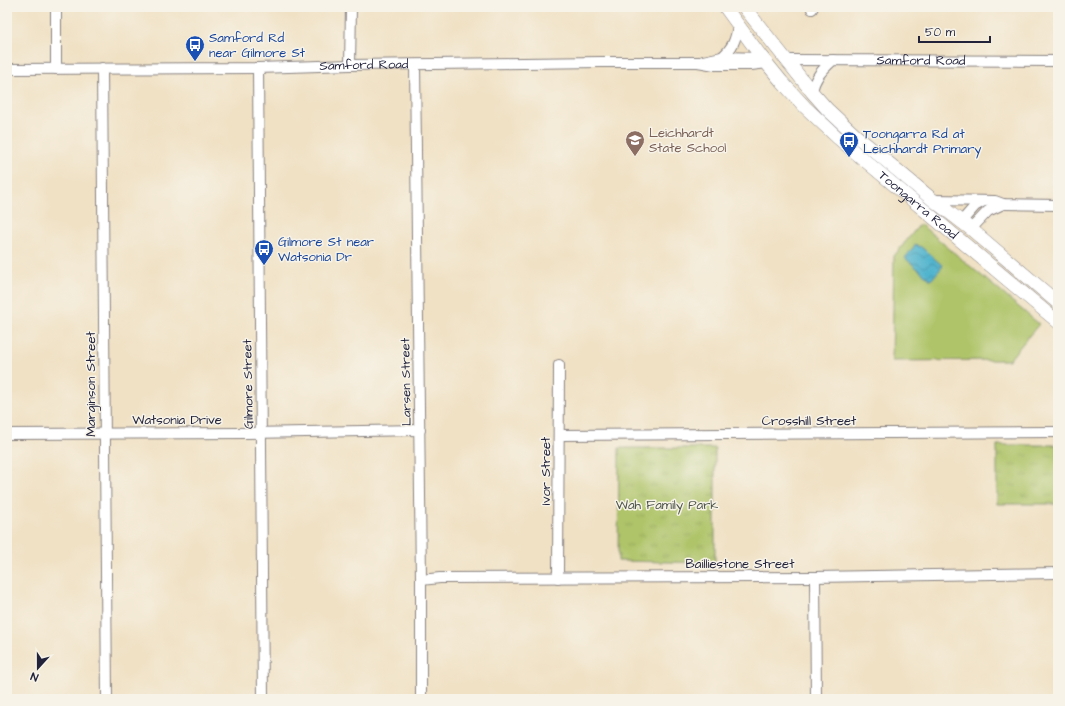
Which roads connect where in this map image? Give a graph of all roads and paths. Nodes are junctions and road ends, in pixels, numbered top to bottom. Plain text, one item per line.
1 (56, 7) edge
2 (351, 7) edge
3 (725, 7) edge
4 (744, 7) edge
5 (738, 25) junction
6 (722, 57) junction
7 (764, 60) junction
8 (785, 60) junction
9 (833, 60) junction
10 (1058, 61) edge
11 (698, 62) junction
12 (350, 65) junction
13 (416, 65) junction
14 (102, 68) junction
15 (258, 68) junction
16 (7, 69) edge
17 (56, 69) junction
18 (812, 92) junction
19 (933, 200) junction
20 (984, 201) junction
21 (1003, 204) junction
22 (1058, 204) edge
23 (966, 226) junction
24 (956, 236) junction
25 (1058, 303) edge
26 (1058, 322) edge
27 (559, 365) dead end
28 (420, 430) junction
29 (262, 432) junction
30 (1058, 432) edge
31 (105, 433) junction
32 (7, 434) edge
33 (560, 435) junction
34 (1058, 573) edge
35 (815, 577) junction
36 (558, 578) junction
37 (421, 580) junction
38 (107, 699) edge
39 (263, 699) edge
40 (421, 699) edge
41 (816, 699) edge

1 - 17 street
2 - 12 street
3 - 5 main road, Toongarra Road
4 - 8 main road, Toongarra Road
5 - 6 street
5 - 7 main road, Toongarra Road
6 - 7 street, Samford Road
6 - 11 street, Samford Road
7 - 8 main road, Samford Road
7 - 11 street, Samford Road
7 - 24 main road, Toongarra Road
8 - 9 street, Samford Road
8 - 18 main road, Toongarra Road
9 - 10 street, Samford Road
9 - 18 street
11 - 13 street, Samford Road
12 - 13 street, Samford Road
12 - 15 street, Samford Road
13 - 28 street, Larsen Street
14 - 15 street, Samford Road
14 - 17 street, Samford Road
14 - 31 street, Marginson Street
15 - 29 street, Gilmore Street
16 - 17 street, Samford Road
18 - 19 main road, Toongarra Road
19 - 20 street
19 - 23 main road, Toongarra Road
20 - 21 street
20 - 23 street
21 - 22 street
21 - 23 street
23 - 24 main road
23 - 25 main road, Toongarra Road
24 - 26 main road, Toongarra Road
27 - 33 street, Ivor Street
28 - 29 street, Watsonia Drive
28 - 37 street, Larsen Street
29 - 31 street, Watsonia Drive
29 - 39 street, Gilmore Street
30 - 33 street, Crosshill Street
31 - 32 street, Watsonia Drive
31 - 38 street, Marginson Street
33 - 36 street, Ivor Street
34 - 35 street, Bailliestone Street
35 - 36 street, Bailliestone Street
35 - 41 street
36 - 37 street, Bailliestone Street
37 - 40 street, Larsen Street

